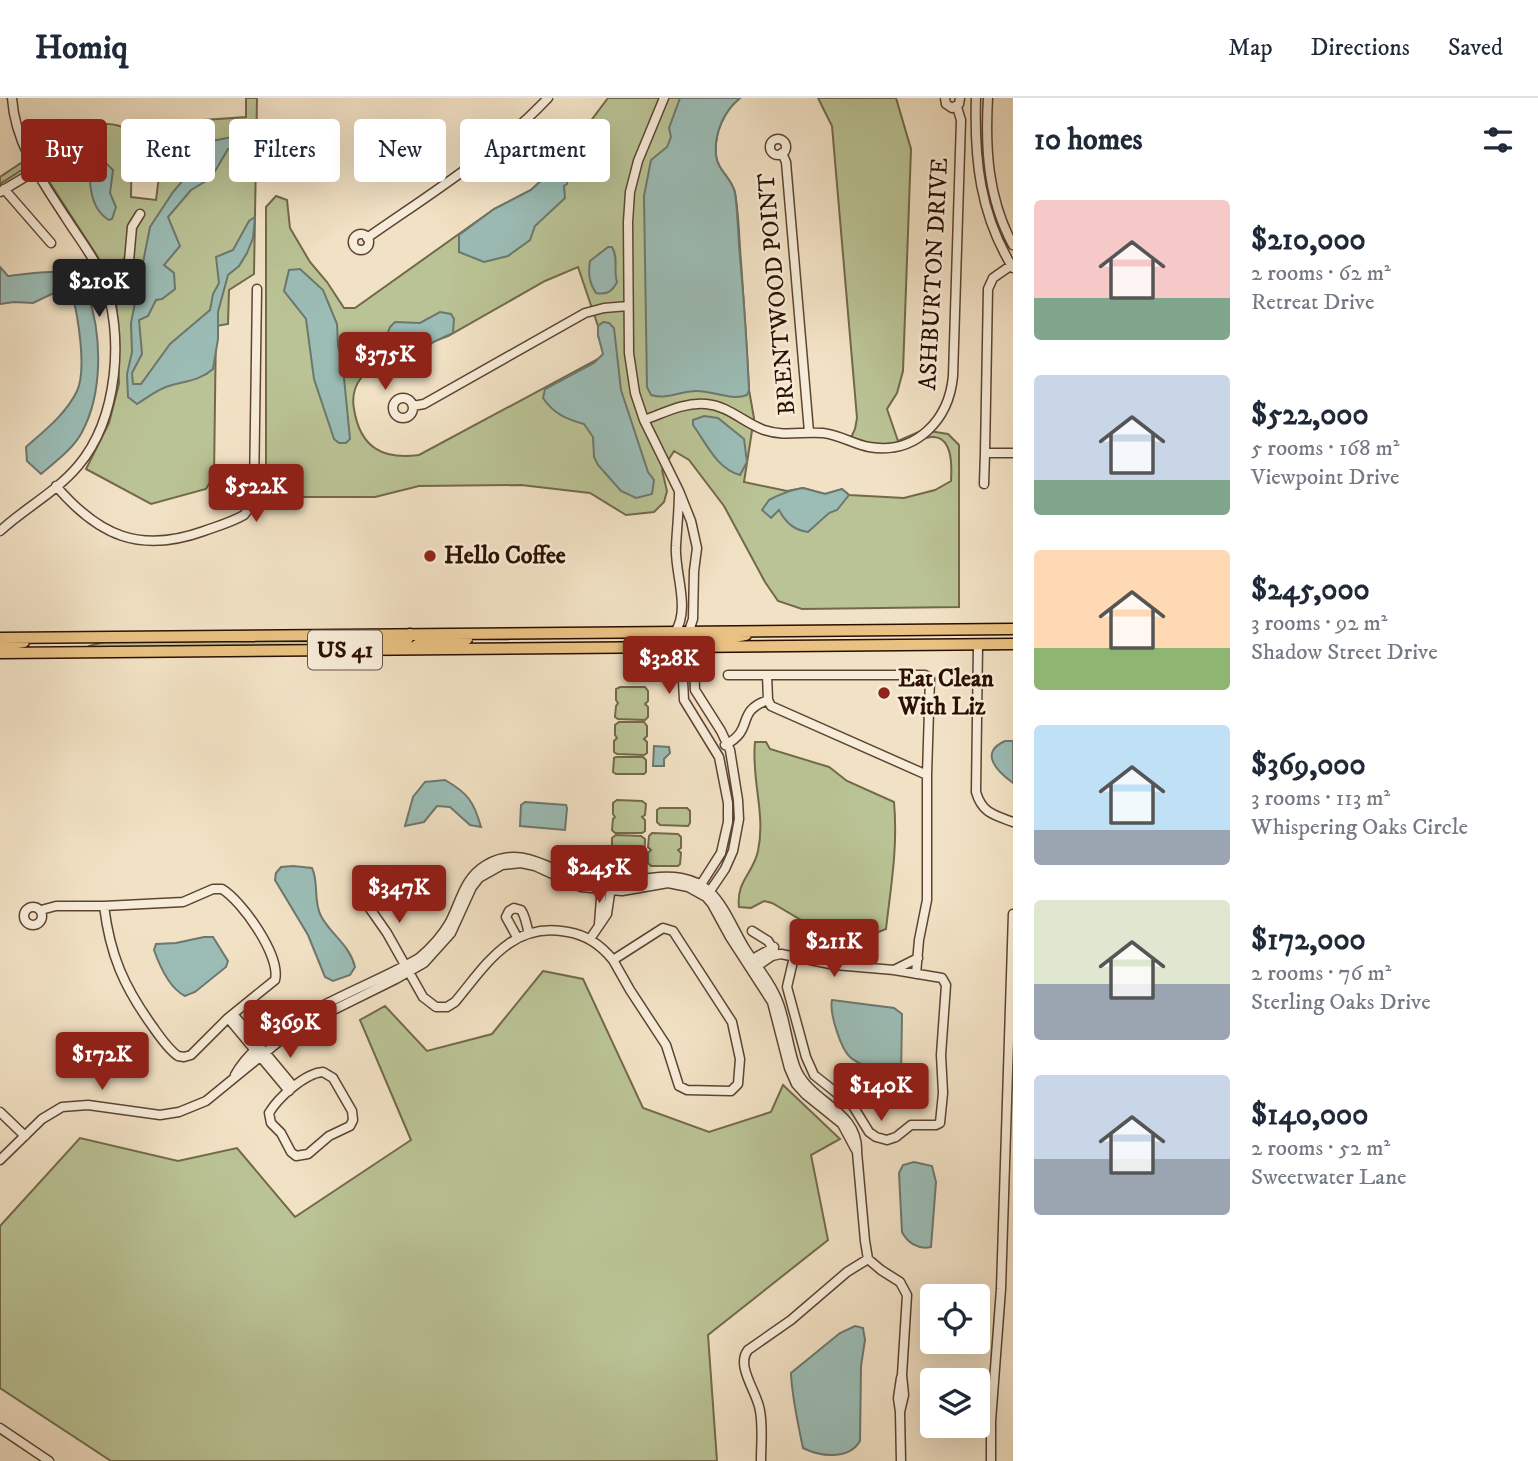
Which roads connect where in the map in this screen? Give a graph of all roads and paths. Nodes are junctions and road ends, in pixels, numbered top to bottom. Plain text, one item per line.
1 (12, 98) edge
2 (548, 98) edge
3 (664, 98) edge
4 (945, 98) edge
5 (976, 98) edge
6 (988, 98) edge
7 (959, 102) edge
8 (21, 140) edge
9 (782, 153) dead end
10 (21, 179) edge
11 (42, 182) edge
12 (2, 189) edge
13 (140, 214) dead end
14 (367, 238) dead end
15 (51, 243) dead end
16 (1013, 245) edge
17 (1012, 266) edge
18 (104, 280) junction
19 (257, 289) dead end
20 (628, 306) junction
21 (413, 406) dead end
22 (644, 420) junction
23 (809, 432) junction
24 (985, 453) junction
25 (1013, 453) edge
26 (984, 484) dead end
27 (56, 486) junction
28 (679, 491) junction
29 (0, 531) edge
30 (1013, 629) edge
31 (689, 631) junction
32 (768, 631) junction
33 (675, 632) junction
34 (410, 634) junction
35 (502, 634) junction
36 (52, 637) junction
37 (0, 638) edge
38 (1013, 644) edge
39 (0, 645) edge
40 (978, 645) junction
41 (690, 647) junction
42 (603, 648) junction
43 (317, 650) junction
44 (411, 650) junction
45 (0, 653) edge
46 (728, 675) dead end
47 (767, 675) junction
48 (768, 700) junction
49 (726, 741) junction
50 (714, 747) junction
51 (927, 775) junction
52 (1013, 822) edge
53 (606, 887) junction
54 (401, 888) dead end
55 (699, 888) junction
56 (708, 894) junction
57 (104, 906) junction
58 (41, 910) dead end
59 (1013, 914) edge
60 (751, 930) dead end
61 (530, 933) junction
62 (517, 937) junction
63 (590, 939) junction
64 (775, 950) junction
65 (794, 957) junction
66 (918, 958) junction
67 (613, 960) junction
68 (752, 965) junction
69 (407, 969) junction
70 (894, 970) junction
71 (916, 974) junction
72 (1011, 1009) edge
73 (230, 1016) junction
74 (260, 1051) junction
75 (291, 1088) junction
76 (0, 1112) edge
77 (858, 1113) junction
78 (844, 1122) junction
79 (25, 1136) junction
80 (0, 1160) edge
81 (868, 1259) junction
82 (0, 1428) edge
83 (48, 1461) edge
84 (761, 1461) edge
85 (901, 1461) edge
86 (991, 1461) edge

1 - 8 street
2 - 14 street
3 - 20 street
4 - 7 street, ASHBURTON DRIVE
5 - 17 street
6 - 16 street
7 - 23 street, ASHBURTON DRIVE
9 - 23 street, BRENTWOOD POINT
10 - 12 street
11 - 18 street
12 - 15 street
13 - 18 street
17 - 24 street
18 - 27 street
19 - 27 street
20 - 21 street
20 - 22 street
22 - 23 street, ASHBURTON DRIVE
22 - 28 street
24 - 25 street
24 - 26 street
27 - 29 street
28 - 31 street
28 - 33 street
30 - 32 main road, US 41
31 - 32 main road, US 41
31 - 33 main road, US 41
31 - 42 main road
32 - 41 main road
33 - 35 main road, US 41
34 - 35 main road, US 41
34 - 36 main road, US 41
34 - 43 main road
35 - 44 main road
36 - 37 main road, US 41
36 - 39 main road
38 - 40 main road, US 41
40 - 41 main road, US 41
40 - 52 street
41 - 42 main road, US 41
41 - 49 street
41 - 50 street
42 - 44 main road, US 41
43 - 44 main road, US 41
43 - 45 main road, US 41
46 - 47 street
47 - 48 street
47 - 51 street
48 - 49 street
48 - 51 street
49 - 50 street
49 - 56 street
50 - 55 street
51 - 66 street
53 - 55 street
53 - 63 street
53 - 69 street
54 - 69 street
55 - 56 street
56 - 68 street
57 - 58 street
57 - 73 street
57 - 73 street
59 - 72 street
60 - 64 street
61 - 62 street
61 - 62 street
61 - 63 street
62 - 69 street
63 - 67 street
64 - 65 street
64 - 68 street
65 - 70 street
65 - 77 street
66 - 70 street
66 - 71 street
67 - 67 street
68 - 78 street
69 - 74 street
70 - 71 street
71 - 77 street
72 - 86 street
73 - 74 street
74 - 75 street
74 - 79 street
75 - 75 street
76 - 79 street
77 - 78 street
78 - 81 street
79 - 80 street
81 - 84 street
81 - 85 street
82 - 83 street

